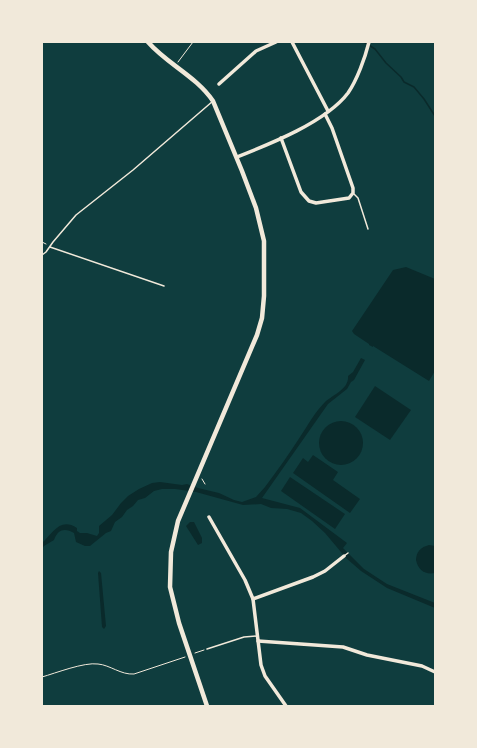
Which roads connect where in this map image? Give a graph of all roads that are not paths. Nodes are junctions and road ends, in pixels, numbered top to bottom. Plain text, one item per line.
1 (148, 42) edge
2 (276, 42) edge
3 (292, 42) edge
4 (369, 42) edge
5 (219, 84) dead end
6 (212, 101) junction
7 (328, 110) junction
8 (325, 114) junction
9 (281, 138) junction
10 (237, 157) junction
11 (353, 193) junction
12 (368, 229) dead end
13 (50, 246) junction
14 (42, 255) edge
15 (164, 286) dead end
16 (209, 517) dead end
17 (346, 555) dead end
18 (253, 599) junction
19 (257, 636) junction
20 (258, 641) junction
21 (207, 649) road end
22 (435, 672) edge
23 (207, 706) edge
24 (286, 706) edge

1 - 6 main road
2 - 5 street
3 - 7 street
4 - 7 street
6 - 10 main road
6 - 13 lane
7 - 8 street
8 - 9 street
8 - 11 street
9 - 10 street
9 - 11 street
10 - 23 main road
11 - 12 lane
13 - 14 lane
13 - 15 lane
16 - 18 street
17 - 18 street
18 - 19 street
19 - 20 street
19 - 21 lane
20 - 22 street
20 - 24 street

